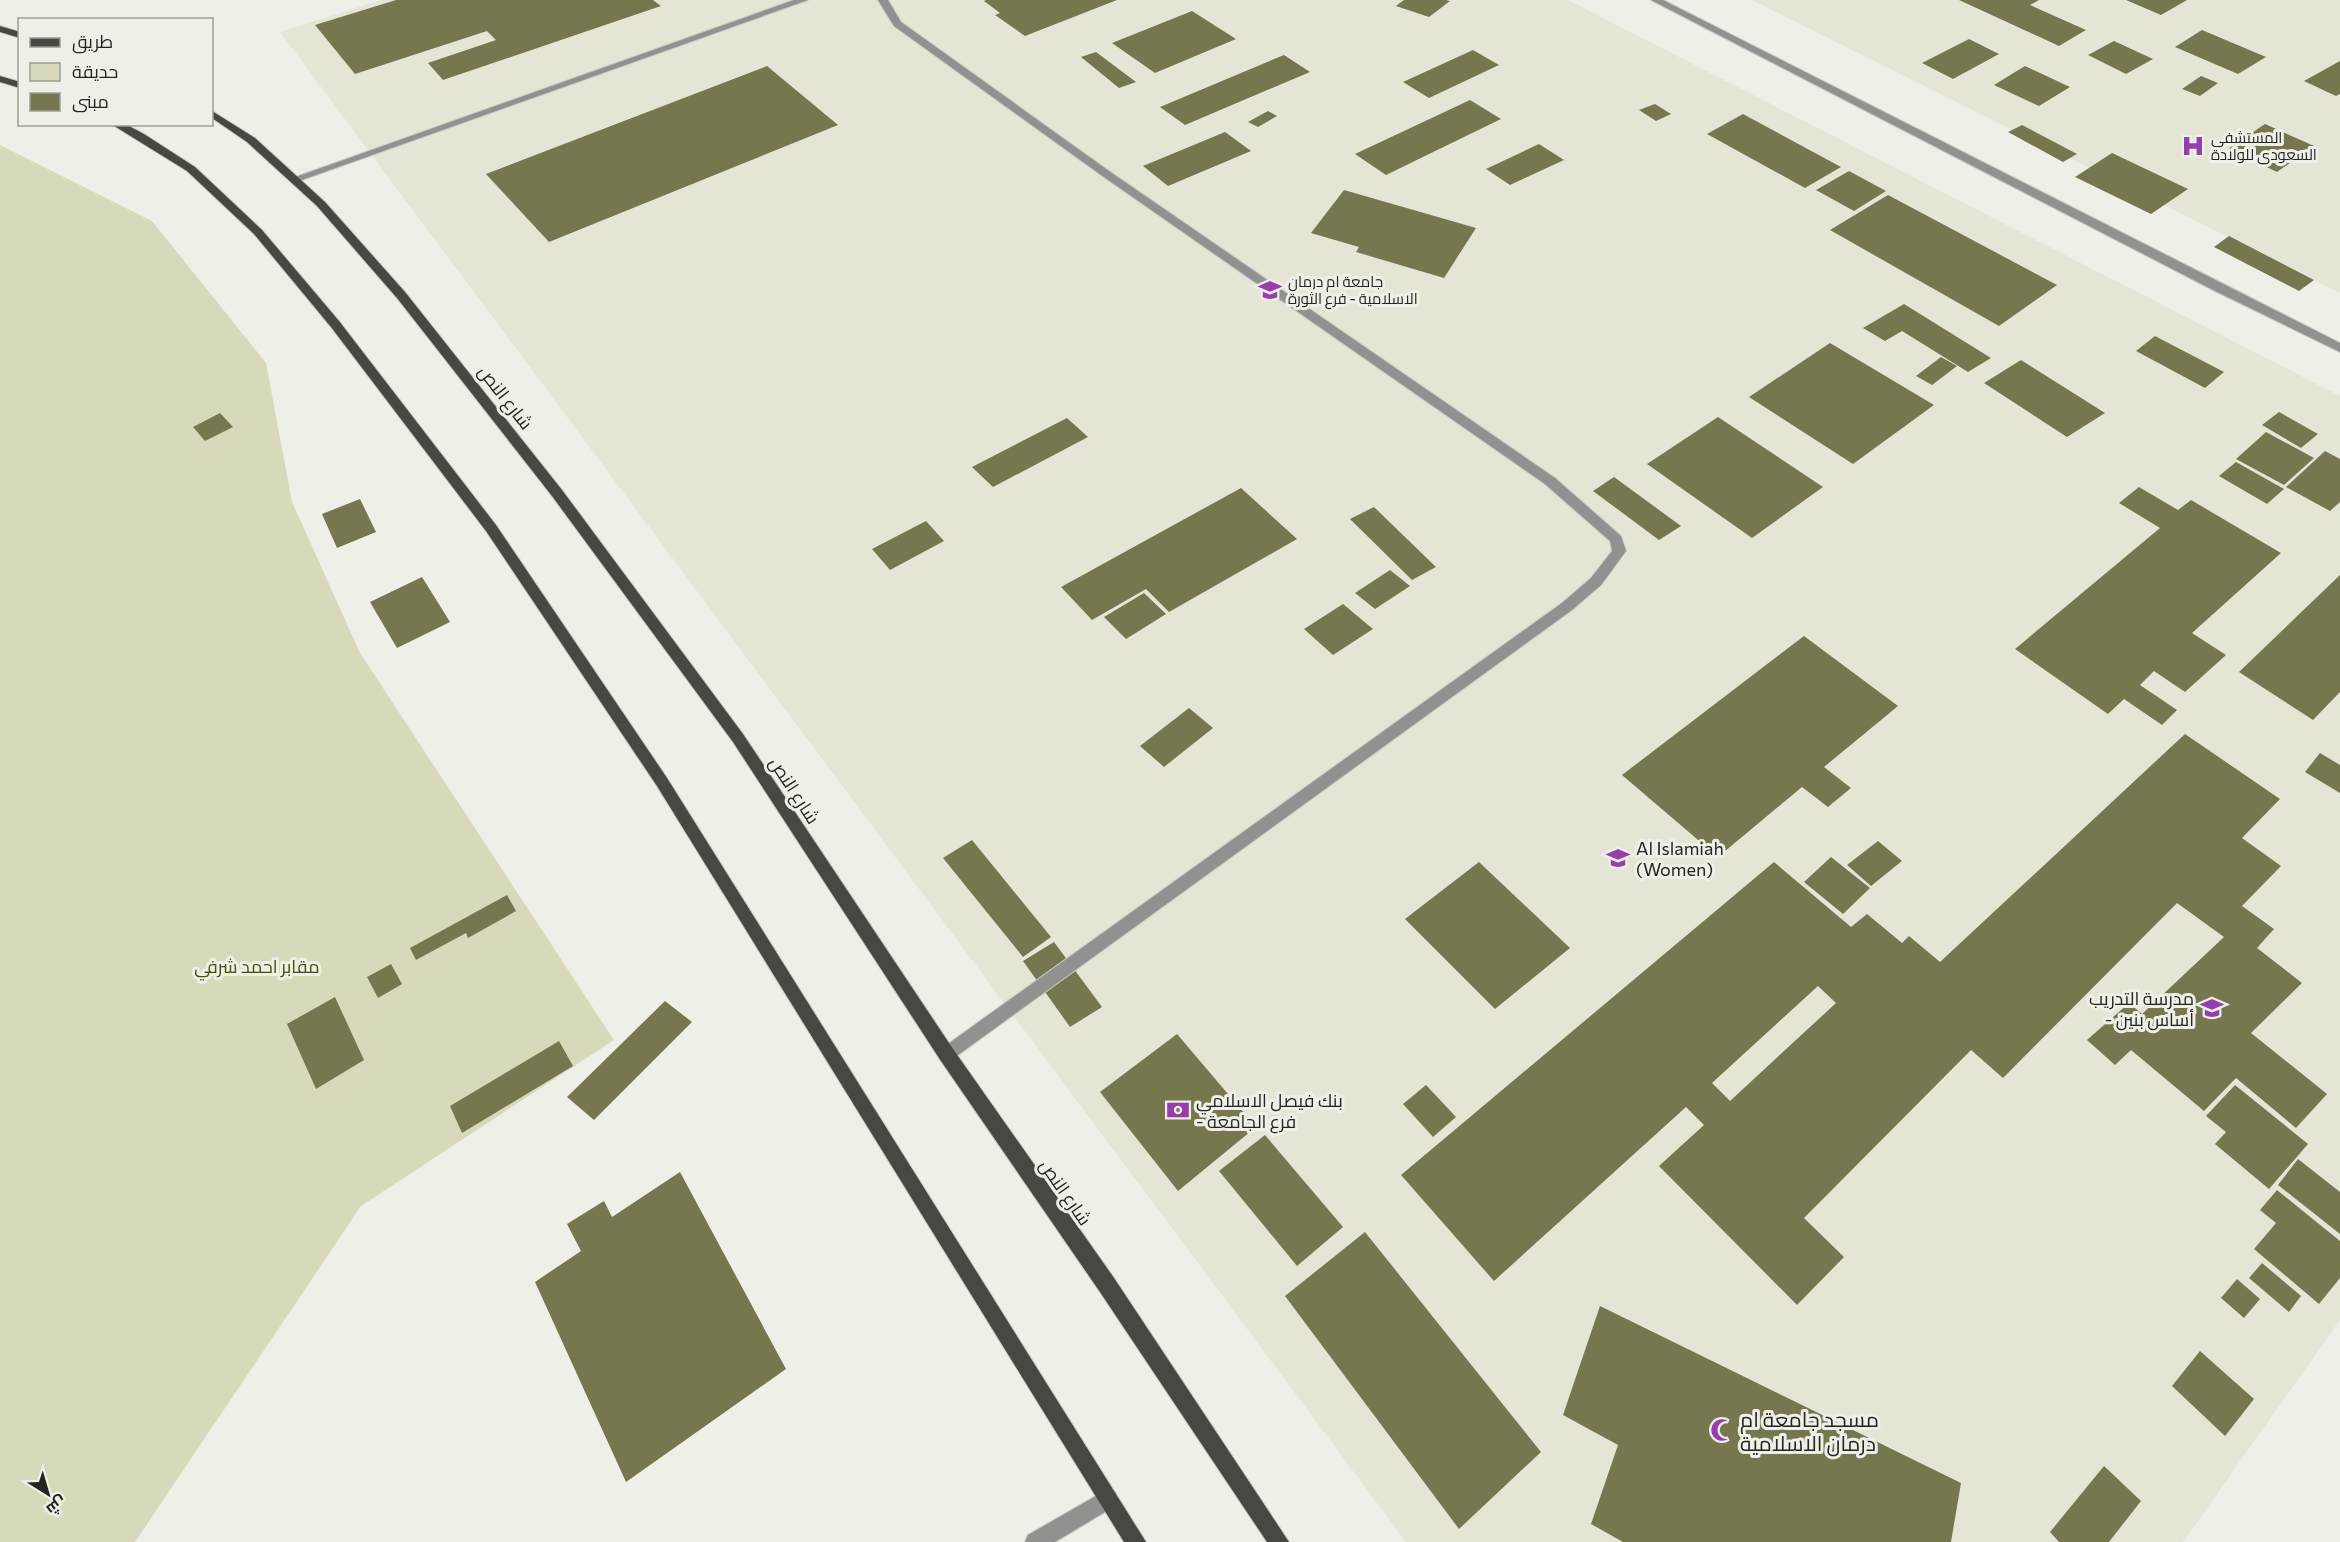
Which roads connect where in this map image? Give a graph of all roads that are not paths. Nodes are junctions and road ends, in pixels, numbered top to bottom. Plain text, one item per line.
1 (802, 0) edge
2 (883, 0) edge
3 (1656, 0) edge
4 (0, 29) edge
5 (18, 34) edge
6 (0, 79) edge
7 (18, 84) edge
8 (213, 115) edge
9 (120, 126) edge
10 (295, 179) junction
11 (2340, 348) edge
12 (947, 1055) junction
13 (1108, 1499) junction
14 (1035, 1542) edge
15 (1136, 1542) edge
16 (1279, 1542) edge

1 - 10 street
2 - 12 street
3 - 11 street
4 - 5 main road
6 - 7 main road
8 - 10 main road, شارع النص
9 - 13 main road
10 - 12 main road, شارع النص
12 - 16 main road, شارع النص
13 - 14 street
13 - 15 main road

